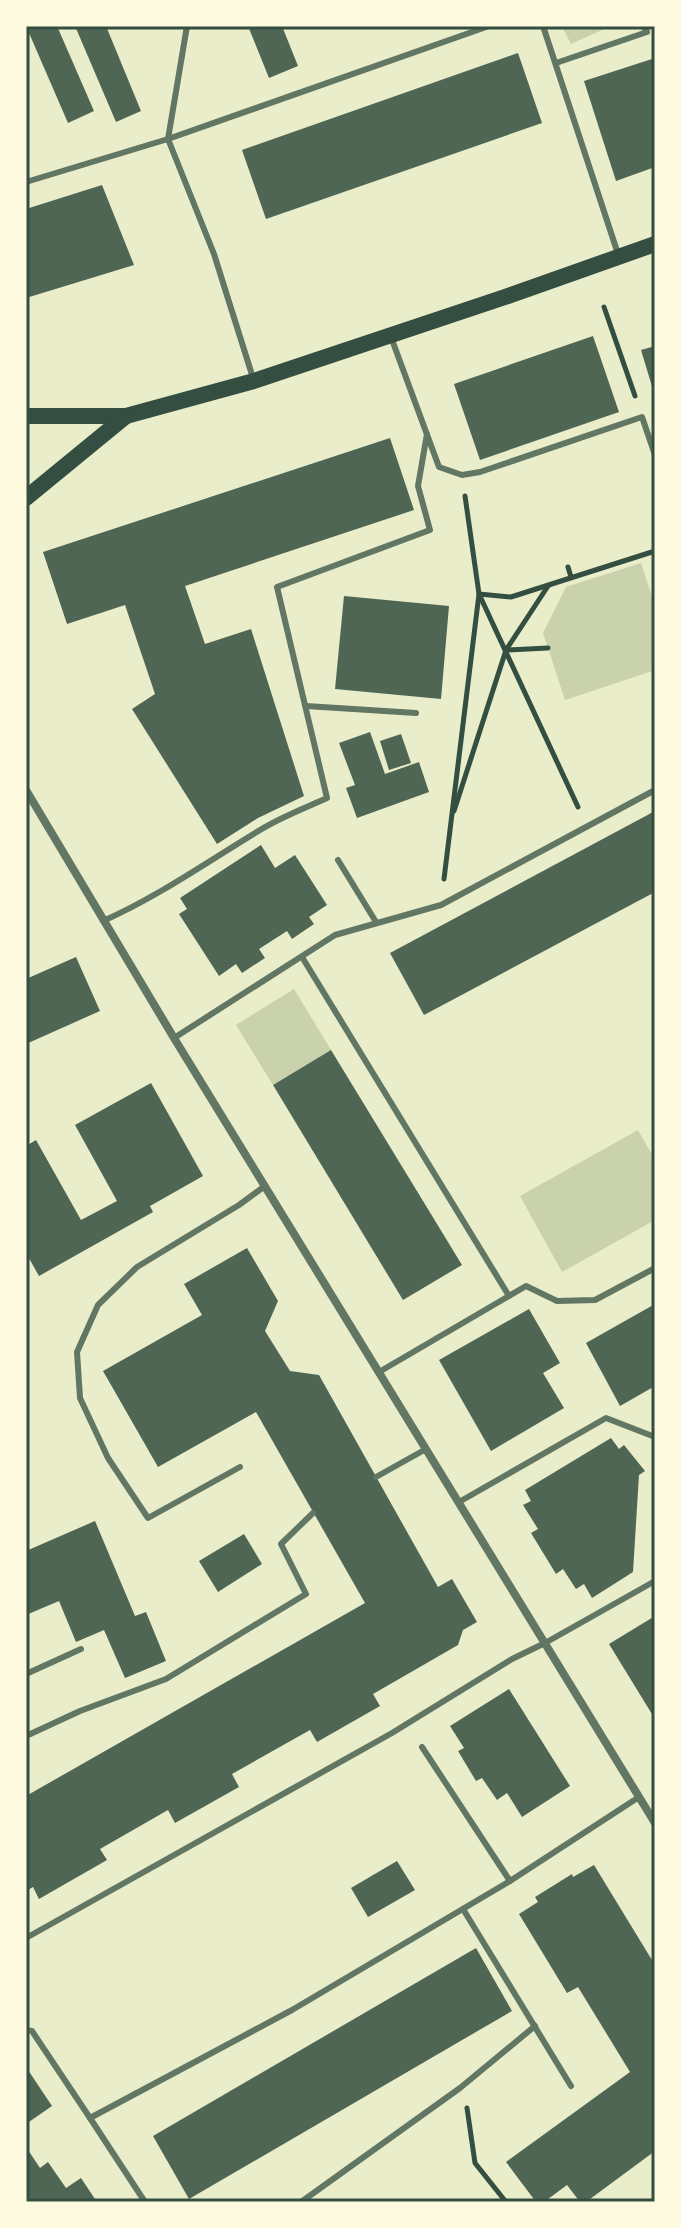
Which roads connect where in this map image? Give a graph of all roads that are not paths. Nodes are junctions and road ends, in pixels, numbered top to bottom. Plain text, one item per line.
1 (187, 26) edge
2 (489, 26) edge
3 (543, 26) edge
4 (643, 26) edge
5 (556, 63) junction
6 (168, 139) junction
7 (26, 182) edge
8 (655, 244) edge
9 (619, 256) junction
10 (391, 335) junction
11 (254, 381) junction
12 (26, 416) edge
13 (126, 416) junction
14 (427, 434) junction
15 (655, 455) edge
16 (26, 498) edge
17 (306, 706) junction
18 (416, 713) dead end
19 (26, 790) edge
20 (655, 790) edge
21 (338, 860) dead end
22 (103, 921) junction
23 (376, 922) junction
24 (302, 957) junction
25 (174, 1038) junction
26 (265, 1186) junction
27 (655, 1268) edge
28 (509, 1296) junction
29 (379, 1372) junction
30 (655, 1437) edge
31 (426, 1449) junction
32 (240, 1467) dead end
33 (376, 1477) dead end
34 (459, 1502) junction
35 (313, 1513) dead end
36 (655, 1581) edge
37 (545, 1643) junction
38 (81, 1649) dead end
39 (26, 1674) edge
40 (26, 1736) edge
41 (422, 1747) dead end
42 (639, 1797) junction
43 (655, 1823) edge
44 (510, 1881) junction
45 (463, 1909) junction
46 (26, 1938) edge
47 (535, 2026) junction
48 (26, 2030) edge
49 (571, 2086) dead end
50 (90, 2118) junction
51 (145, 2202) edge
52 (301, 2202) edge

1 - 6 lane
2 - 6 lane
3 - 5 lane
4 - 5 lane
5 - 9 lane
6 - 7 lane
6 - 11 lane
8 - 9 main road
9 - 10 main road
10 - 11 main road
10 - 14 lane
11 - 13 main road
12 - 13 main road
13 - 16 main road
14 - 15 lane
14 - 17 lane
17 - 18 lane
17 - 22 lane
19 - 22 street
20 - 23 lane
21 - 23 lane
22 - 25 street
23 - 24 lane
24 - 25 lane
24 - 28 lane
25 - 26 street
26 - 29 street
26 - 32 lane
27 - 28 lane
28 - 29 lane
29 - 31 street
30 - 34 lane
31 - 33 lane
31 - 34 street
34 - 37 street
35 - 40 lane
36 - 37 lane
37 - 42 street
37 - 46 lane
38 - 39 lane
41 - 44 lane
42 - 43 street
42 - 44 lane
44 - 45 lane
45 - 47 lane
45 - 50 lane
47 - 49 lane
47 - 52 lane
48 - 50 lane
50 - 51 lane

